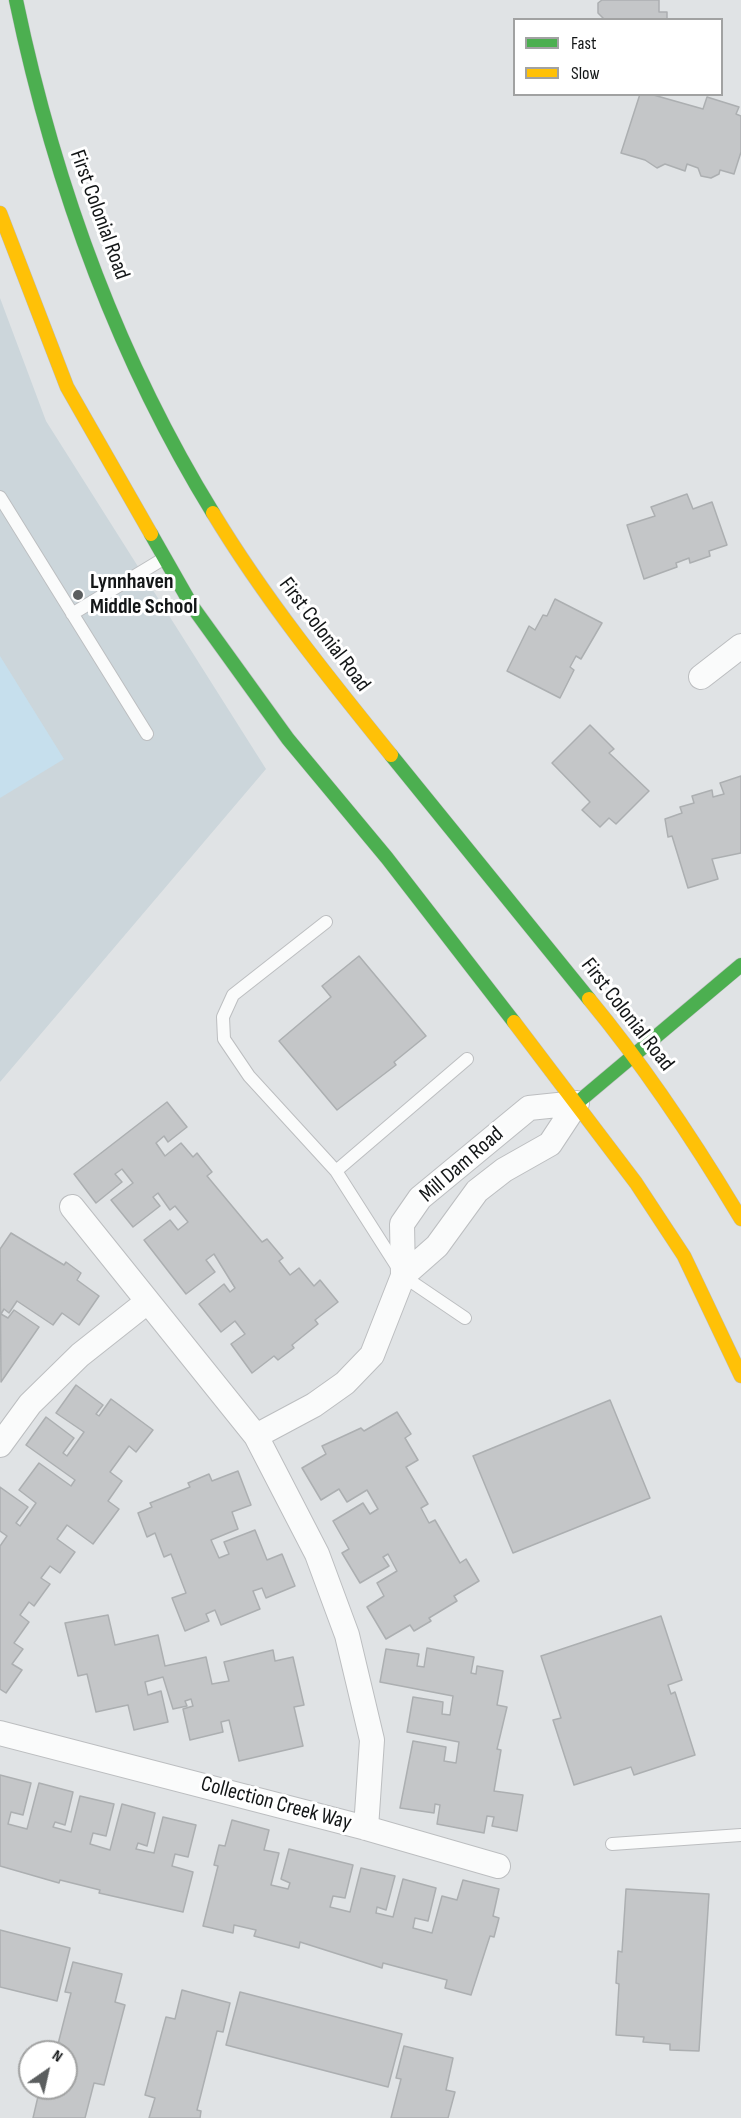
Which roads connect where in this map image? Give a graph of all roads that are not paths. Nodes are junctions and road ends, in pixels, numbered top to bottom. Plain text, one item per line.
1 (16, 0) edge
2 (0, 213) edge
3 (0, 497) edge
4 (163, 560) junction
5 (72, 614) junction
6 (741, 646) edge
7 (701, 677) dead end
8 (147, 734) dead end
9 (326, 922) dead end
10 (741, 965) edge
11 (634, 1054) junction
12 (467, 1059) dead end
13 (577, 1103) junction
14 (336, 1171) junction
15 (72, 1207) dead end
16 (741, 1219) edge
17 (403, 1276) junction
18 (147, 1302) junction
19 (465, 1318) dead end
20 (741, 1376) edge
21 (256, 1436) junction
22 (0, 1444) edge
23 (0, 1733) edge
24 (366, 1828) junction
25 (741, 1834) edge
26 (612, 1844) dead end
27 (498, 1866) dead end

1 - 11 main road, First Colonial Road
2 - 4 main road
3 - 5 lane
4 - 5 lane
4 - 13 main road
5 - 8 lane
6 - 7 street
9 - 14 lane
10 - 11 main road, Mill Dam Road
11 - 13 main road, Mill Dam Road
11 - 16 main road, First Colonial Road
12 - 14 lane
13 - 17 street, Mill Dam Road
13 - 17 street, Mill Dam Road
13 - 20 main road
14 - 17 lane
15 - 18 street, Collection Creek Way
17 - 19 lane
17 - 21 street, Mill Dam Road
18 - 21 street, Collection Creek Way
18 - 22 street
21 - 24 street, Collection Creek Way
23 - 24 street, Collection Creek Way
24 - 27 street
25 - 26 lane

